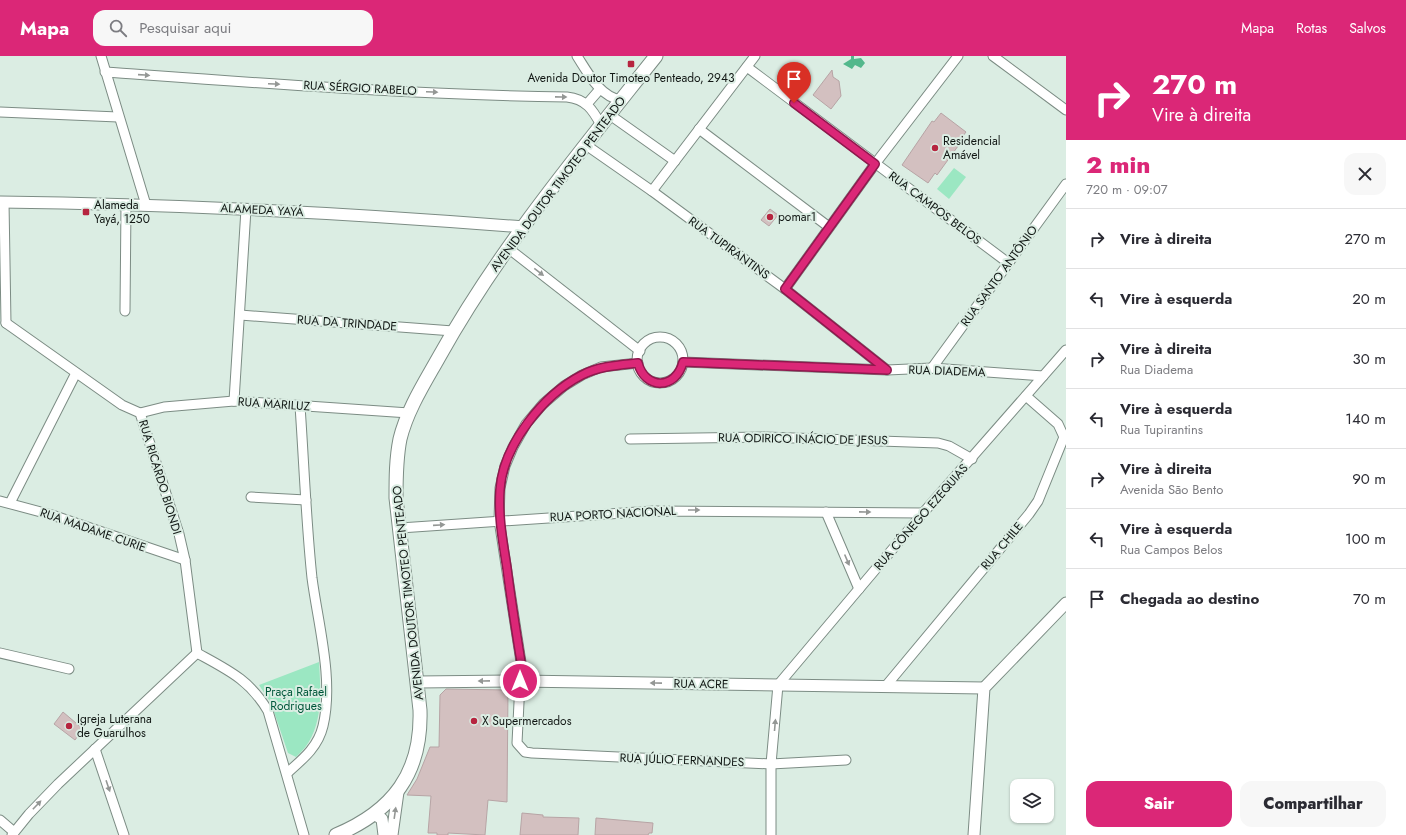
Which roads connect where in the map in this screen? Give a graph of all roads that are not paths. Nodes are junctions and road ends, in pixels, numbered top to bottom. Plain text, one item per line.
1 (101, 56) edge
2 (577, 56) edge
3 (656, 56) edge
4 (755, 56) edge
5 (958, 56) edge
6 (993, 56) edge
7 (747, 68) junction
8 (105, 72) junction
9 (600, 89) junction
10 (621, 100) junction
11 (587, 104) junction
12 (1066, 110) edge
13 (0, 112) edge
14 (118, 117) junction
15 (606, 120) junction
16 (699, 129) junction
17 (586, 145) junction
18 (675, 161) junction
19 (875, 164) junction
20 (1066, 184) edge
21 (652, 191) junction
22 (2, 202) edge
23 (126, 205) junction
24 (146, 205) junction
25 (246, 209) junction
26 (523, 227) junction
27 (829, 228) junction
28 (508, 248) junction
29 (1007, 262) junction
30 (785, 289) junction
31 (125, 311) dead end
32 (240, 315) junction
33 (3, 323) edge
34 (453, 331) junction
35 (1066, 350) edge
36 (640, 351) junction
37 (683, 362) junction
38 (638, 363) junction
39 (932, 368) junction
40 (887, 370) junction
41 (76, 373) junction
42 (1042, 376) junction
43 (1026, 396) junction
44 (234, 401) junction
45 (300, 406) junction
46 (140, 413) junction
47 (409, 413) junction
48 (630, 439) dead end
49 (972, 459) junction
50 (251, 497) dead end
51 (306, 500) junction
52 (0, 501) edge
53 (10, 503) junction
54 (826, 512) junction
55 (923, 513) junction
56 (500, 520) junction
57 (400, 528) junction
58 (185, 560) junction
59 (859, 589) junction
60 (1066, 603) edge
61 (0, 653) edge
62 (197, 653) junction
63 (69, 669) dead end
64 (520, 681) junction
65 (418, 682) junction
66 (778, 685) junction
67 (885, 687) junction
68 (984, 688) junction
69 (95, 749) junction
70 (846, 760) dead end
71 (771, 764) junction
72 (287, 773) junction
73 (398, 792) junction
74 (374, 814) junction
75 (0, 820) edge
76 (13, 833) edge
77 (124, 835) edge
78 (304, 835) edge
79 (336, 835) edge
80 (384, 835) edge
81 (392, 835) edge
82 (771, 835) edge
83 (974, 835) edge

1 - 8 street
2 - 9 street
3 - 10 main road, AVENIDA DOUTOR TIMOTEO PENTEADO
4 - 7 street
5 - 19 street
6 - 12 street
7 - 16 street
7 - 19 street, RUA CAMPOS BELOS
8 -> 11 street, RUA SÉRGIO RABELO
8 - 14 street
9 - 10 street
9 - 11 street
10 - 15 main road, AVENIDA DOUTOR TIMOTEO PENTEADO
11 - 15 street
13 - 14 street
14 - 24 street
15 - 17 main road, AVENIDA DOUTOR TIMOTEO PENTEADO
15 - 18 street
16 - 18 street
16 - 27 street
17 - 21 street, RUA TUPIRANTINS
17 - 26 main road, AVENIDA DOUTOR TIMOTEO PENTEADO
18 - 21 street
19 - 27 street
19 - 29 street, RUA CAMPOS BELOS
20 - 29 street, RUA SANTO ANTÔNIO
21 - 30 street, RUA TUPIRANTINS
22 - 23 street, ALAMEDA YAYÁ
22 - 33 street
23 - 24 street, ALAMEDA YAYÁ
23 - 31 street
24 - 25 street, ALAMEDA YAYÁ
25 - 26 street, ALAMEDA YAYÁ
25 - 32 street
26 - 28 main road, AVENIDA DOUTOR TIMOTEO PENTEADO
27 - 30 street
28 - 34 main road, AVENIDA DOUTOR TIMOTEO PENTEADO
28 -> 36 street
29 - 39 street, RUA SANTO ANTÔNIO
30 - 40 street, RUA TUPIRANTINS
32 - 34 street, RUA DA TRINDADE
32 - 44 street
33 - 41 street, RUA RICARDO BIONDI
34 - 47 main road, AVENIDA DOUTOR TIMOTEO PENTEADO
35 - 42 street, RUA CÔNEGO EZEQUIAS
36 - 37 street
36 - 38 street
37 - 38 street
37 - 40 street, RUA DIADEMA
38 - 56 street
39 - 40 street, RUA DIADEMA
39 - 42 street, RUA DIADEMA
41 - 46 street, RUA RICARDO BIONDI
41 - 53 street
42 - 43 street, RUA CÔNEGO EZEQUIAS
43 - 49 street, RUA CÔNEGO EZEQUIAS
43 - 67 street, RUA CHILE
44 - 45 street, RUA MARILUZ
44 - 46 street, RUA MARILUZ
45 - 47 street, RUA MARILUZ
45 - 51 street
46 - 58 street, RUA RICARDO BIONDI
47 - 57 main road, AVENIDA DOUTOR TIMOTEO PENTEADO
48 - 49 street, RUA ODIRICO INÁCIO DE JESUS
49 - 55 street, RUA CÔNEGO EZEQUIAS
50 - 51 street
51 - 72 street
52 - 53 street, RUA MADAME CURIE
53 - 58 street, RUA MADAME CURIE
54 -> 55 street, RUA PORTO NACIONAL
56 -> 54 street, RUA PORTO NACIONAL
54 -> 59 street
55 - 59 street, RUA CÔNEGO EZEQUIAS
57 -> 56 street, RUA PORTO NACIONAL
56 - 64 street
57 - 65 main road, AVENIDA DOUTOR TIMOTEO PENTEADO
58 - 62 street, RUA RICARDO BIONDI
59 - 66 street, RUA CÔNEGO EZEQUIAS
60 - 68 street
61 - 63 street
62 - 69 street
62 - 72 street
64 -> 65 street, RUA ACRE
66 -> 64 street, RUA ACRE
64 - 71 street, RUA JÚLIO FERNANDES
65 - 73 main road, AVENIDA DOUTOR TIMOTEO PENTEADO
66 - 67 street, RUA ACRE
71 -> 66 street
67 - 68 street, RUA ACRE
68 - 83 street
76 -> 69 street
69 -> 77 street
70 - 71 street, RUA JÚLIO FERNANDES
71 - 82 street
72 - 78 street
73 - 74 main road, AVENIDA DOUTOR TIMOTEO PENTEADO
81 -> 73 street
74 - 79 main road, AVENIDA DOUTOR TIMOTEO PENTEADO
74 - 80 street
75 - 76 street

